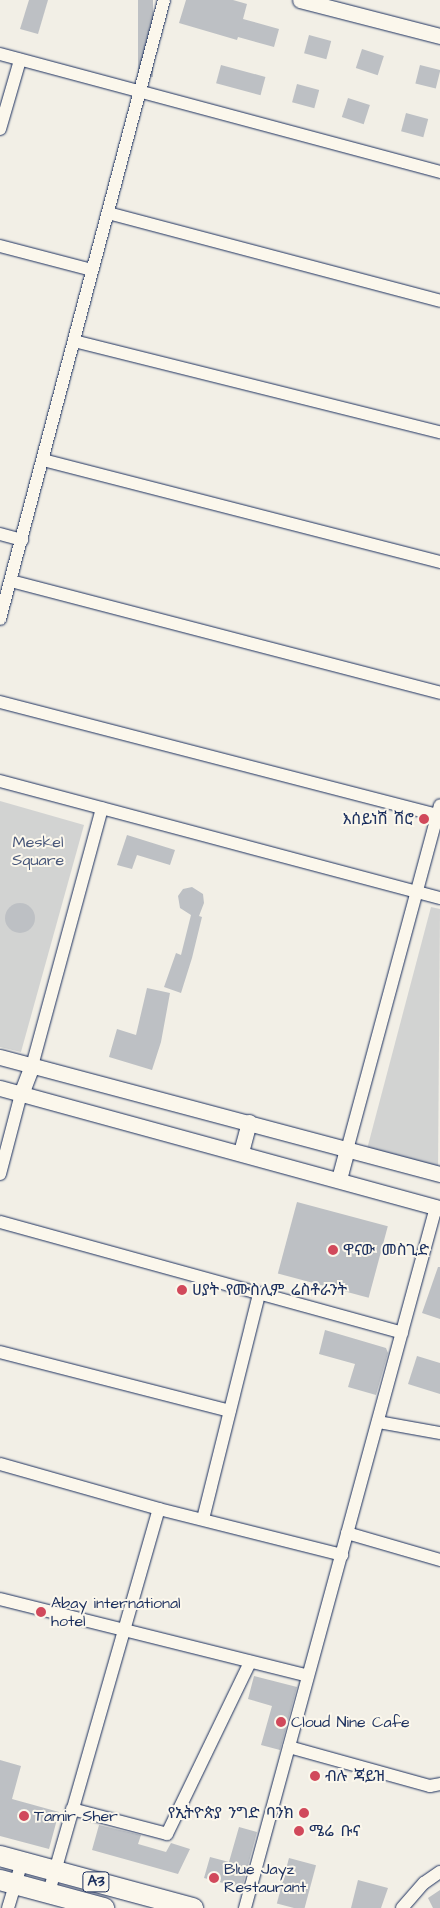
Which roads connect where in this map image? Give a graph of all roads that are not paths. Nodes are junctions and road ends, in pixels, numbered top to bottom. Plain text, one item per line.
1 (164, 0) edge
2 (300, 0) edge
3 (440, 36) edge
4 (0, 54) edge
5 (20, 60) junction
6 (138, 93) junction
7 (0, 129) edge
8 (440, 172) edge
9 (108, 213) junction
10 (0, 246) edge
11 (92, 270) junction
12 (440, 302) edge
13 (74, 341) junction
14 (440, 432) edge
15 (43, 460) junction
16 (0, 534) edge
17 (22, 540) junction
18 (440, 562) edge
19 (10, 581) junction
20 (0, 619) edge
21 (440, 693) edge
22 (0, 702) edge
23 (0, 781) edge
24 (102, 808) junction
25 (439, 810) edge
26 (416, 892) junction
27 (440, 898) edge
28 (0, 1056) edge
29 (32, 1066) junction
30 (0, 1088) edge
31 (21, 1094) junction
32 (249, 1122) junction
33 (347, 1150) junction
34 (241, 1152) junction
35 (0, 1174) edge
36 (440, 1174) edge
37 (339, 1179) junction
38 (439, 1204) edge
39 (0, 1222) edge
40 (259, 1294) junction
41 (402, 1333) junction
42 (0, 1352) edge
43 (230, 1411) junction
44 (378, 1422) junction
45 (440, 1433) edge
46 (0, 1464) edge
47 (159, 1509) junction
48 (202, 1519) junction
49 (347, 1533) junction
50 (342, 1555) junction
51 (440, 1560) edge
52 (0, 1599) edge
53 (122, 1630) junction
54 (250, 1662) junction
55 (308, 1676) junction
56 (289, 1747) junction
57 (440, 1784) edge
58 (72, 1809) junction
59 (0, 1856) edge
60 (22, 1862) junction
61 (55, 1870) junction
62 (440, 1872) edge
63 (8, 1882) edge
64 (49, 1892) junction
65 (8, 1908) edge
66 (104, 1908) edge
67 (193, 1908) edge
68 (245, 1908) edge
69 (402, 1908) edge

1 - 6 street
2 - 3 street
4 - 5 street
5 - 6 street
5 - 7 street
6 - 8 street
6 - 9 street
9 - 11 street
9 - 12 street
10 - 11 street
11 - 13 street
13 - 14 street
13 - 15 street
15 - 17 street
15 - 18 street
16 - 17 street
17 - 19 street
19 - 20 street
19 - 21 street
22 - 25 street
23 - 24 street
24 - 26 street
24 - 29 street
25 - 26 street
26 - 27 street
26 - 33 street
28 - 29 street
29 - 31 street
29 - 32 street
30 - 31 street
31 - 34 street
31 - 35 street
32 - 33 street
32 - 34 street
33 - 36 street
33 - 37 street
34 - 37 street
37 - 38 street
38 - 41 street
39 - 40 street
40 - 41 street
40 - 43 street
41 - 44 street
42 - 43 street
43 - 48 street
44 - 45 street
44 - 49 street
46 - 47 street
47 - 48 street
47 - 53 street
48 - 50 street
49 - 50 street
49 - 51 street
50 - 55 street
52 - 53 street
53 - 54 street
53 - 58 street
54 - 55 street
54 - 58 street
55 - 56 street
56 - 57 street
56 - 68 street
58 - 61 street
59 - 60 highway, A3
60 - 61 highway, A3
60 - 63 street
61 - 64 street
61 - 67 highway, A3
62 - 69 street
63 - 64 highway, A3
63 - 65 street
64 - 66 highway, A3

